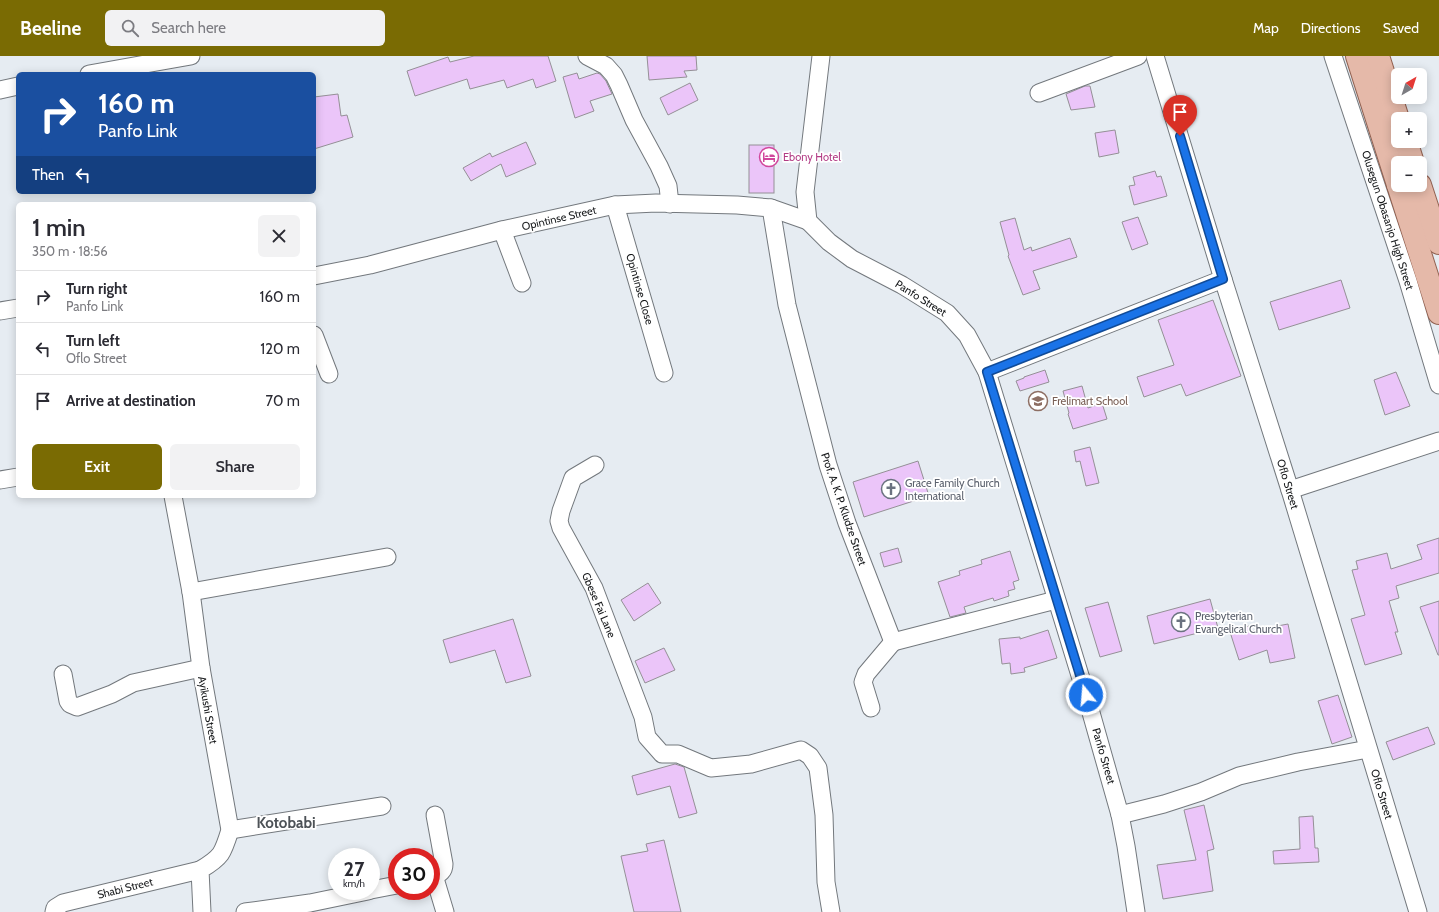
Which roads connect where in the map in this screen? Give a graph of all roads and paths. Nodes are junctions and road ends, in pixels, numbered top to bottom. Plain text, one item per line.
1 (191, 56) edge
2 (587, 56) edge
3 (820, 56) edge
4 (1138, 56) edge
5 (1155, 56) edge
6 (1333, 56) edge
7 (1357, 56) edge
8 (1378, 56) edge
9 (100, 72) edge
10 (16, 86) edge
11 (0, 90) edge
12 (1040, 93) dead end
13 (1396, 112) edge
14 (1391, 163) edge
15 (1400, 192) edge
16 (1422, 192) edge
17 (670, 204) junction
18 (615, 205) junction
19 (771, 208) junction
20 (808, 221) junction
21 (502, 230) junction
22 (1439, 243) edge
23 (316, 276) edge
24 (1223, 279) junction
25 (522, 283) dead end
26 (16, 308) edge
27 (0, 311) edge
28 (1439, 313) edge
29 (316, 340) edge
30 (987, 372) junction
31 (329, 374) dead end
32 (664, 374) dead end
33 (1439, 384) edge
34 (1439, 441) edge
35 (595, 465) dead end
36 (16, 477) edge
37 (0, 480) edge
38 (1290, 490) junction
39 (174, 498) edge
40 (387, 557) dead end
41 (191, 592) junction
42 (1056, 600) junction
43 (893, 642) junction
44 (201, 668) junction
45 (63, 674) dead end
46 (871, 708) dead end
47 (1368, 749) junction
48 (382, 806) dead end
49 (435, 815) dead end
50 (1120, 815) junction
51 (230, 830) junction
52 (200, 870) junction
53 (440, 874) edge
54 (440, 895) edge
55 (328, 899) edge
56 (54, 912) edge
57 (202, 912) edge
58 (245, 912) edge
59 (445, 912) edge
60 (832, 912) edge
61 (1136, 912) edge
62 (1418, 912) edge

1 - 9 street
2 - 17 street
3 - 20 street
4 - 12 street
5 - 24 street, Oflo Street
6 - 33 street, Olusegun Obasanjo High Street
7 - 14 main road, Olusegun Obasanjo High Street
8 - 13 main road
10 - 11 street
15 - 28 main road, Olusegun Obasanjo High Street
16 - 22 main road
17 - 18 street, Opintinse Street
17 - 19 street, Opintinse Street
18 - 21 street, Opintinse Street
18 - 32 street, Opintinse Close
19 - 20 street, Opintinse Street
19 - 43 street, Prof. A. K. P. Kludze Street
20 - 30 street, Panfo Street
21 - 23 street, Opintinse Street
21 - 25 street
24 - 30 street
24 - 38 street, Oflo Street
26 - 27 street
29 - 31 street
30 - 42 street, Panfo Street
34 - 38 street
35 - 60 street, Gbese Fai Lane
36 - 37 street
38 - 47 street, Oflo Street
39 - 41 street, Ayikushi Street
40 - 41 street
41 - 44 street, Ayikushi Street
42 - 43 street
42 - 50 street, Panfo Street
43 - 46 street
44 - 45 street
44 - 51 street, Ayikushi Street
47 - 50 street
47 - 62 street, Oflo Street
48 - 51 street
49 - 53 street
50 - 61 street, Panfo Street
51 - 52 street
52 - 56 street, Shabi Street
52 - 57 street
54 - 59 street
55 - 58 street

